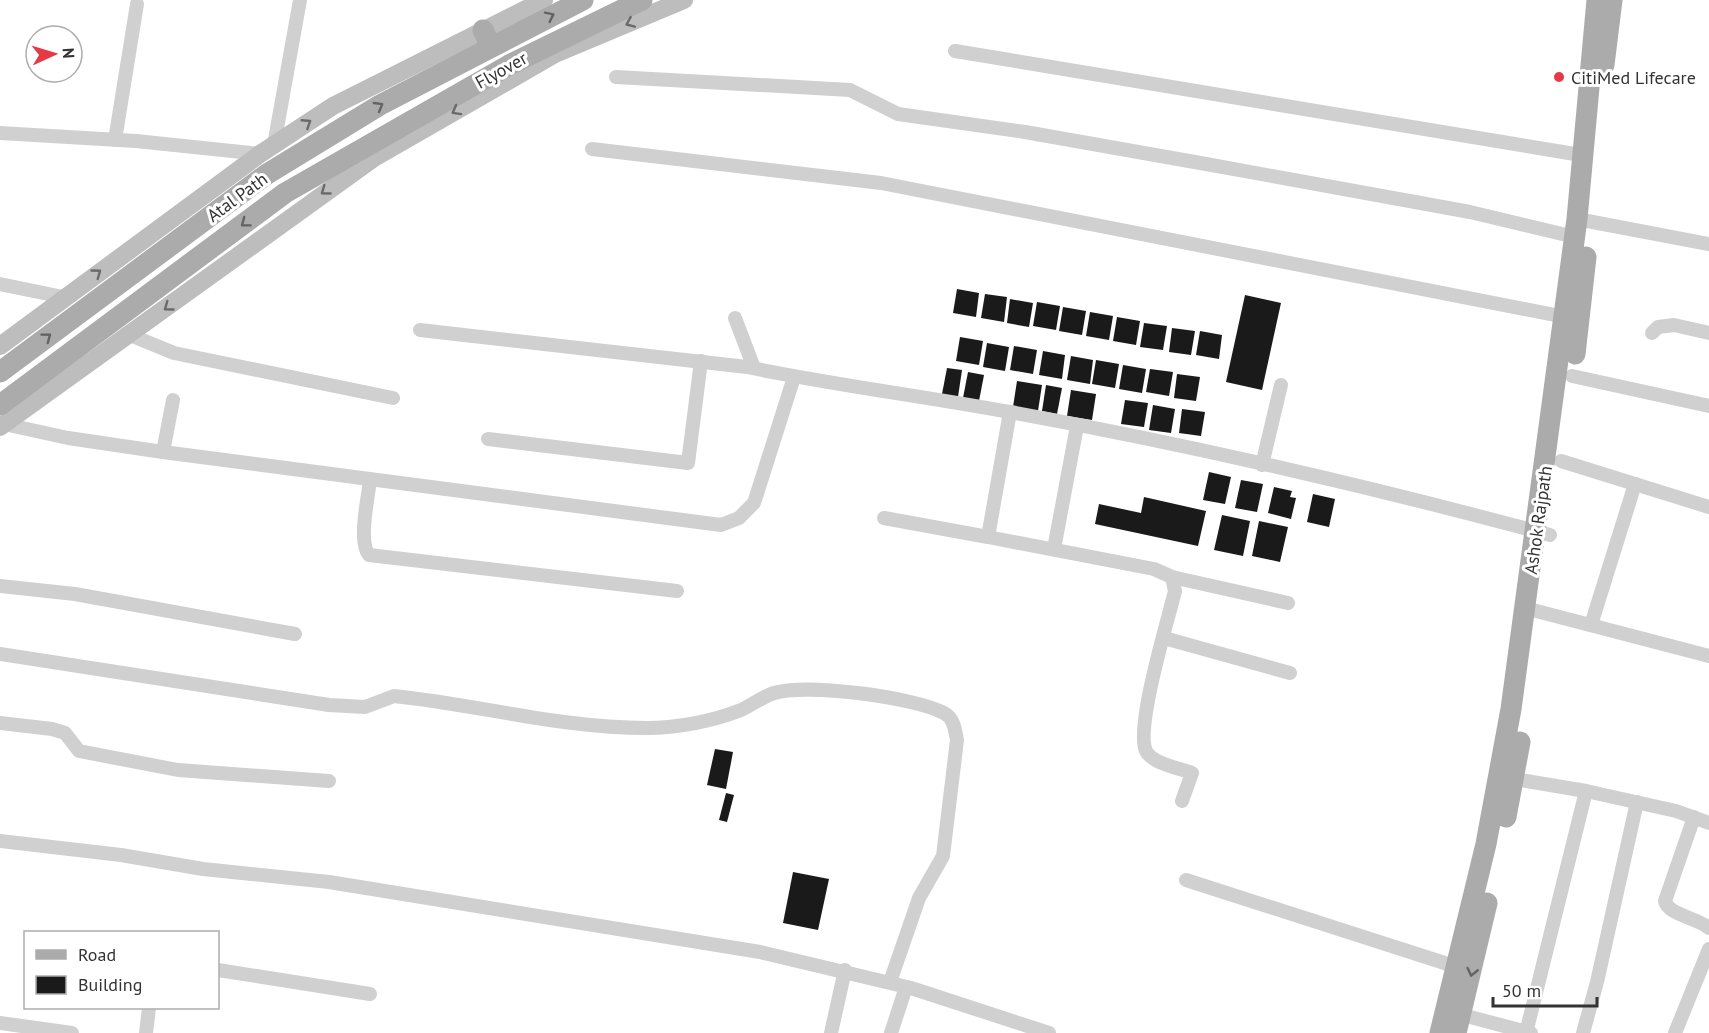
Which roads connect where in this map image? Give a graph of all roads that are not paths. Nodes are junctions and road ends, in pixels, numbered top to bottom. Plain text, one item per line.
1 (300, 0) edge
2 (544, 0) edge
3 (583, 0) edge
4 (642, 0) edge
5 (684, 0) edge
6 (1597, 0) edge
7 (1612, 0) edge
8 (137, 4) dead end
9 (487, 38) junction
10 (955, 51) dead end
11 (616, 77) dead end
12 (0, 134) edge
13 (115, 140) junction
14 (267, 149) junction
15 (592, 149) dead end
16 (369, 152) junction
17 (1581, 155) junction
18 (1581, 225) junction
19 (1709, 244) edge
20 (0, 284) edge
21 (63, 297) junction
22 (1565, 317) junction
23 (735, 318) dead end
24 (420, 330) dead end
25 (1652, 333) dead end
26 (1709, 333) edge
27 (130, 335) junction
28 (0, 346) edge
29 (701, 361) junction
30 (754, 368) junction
31 (0, 372) edge
32 (1572, 376) junction
33 (794, 377) junction
34 (1281, 385) dead end
35 (393, 398) dead end
36 (173, 400) dead end
37 (1709, 406) edge
38 (1010, 412) junction
39 (1, 419) edge
40 (1077, 426) junction
41 (488, 439) dead end
42 (163, 452) junction
43 (1561, 461) junction
44 (1262, 465) junction
45 (370, 480) junction
46 (1635, 484) junction
47 (1709, 507) edge
48 (884, 518) dead end
49 (1543, 533) junction
50 (988, 537) junction
51 (1054, 549) junction
52 (1172, 577) junction
53 (0, 586) edge
54 (677, 591) dead end
55 (1288, 603) dead end
56 (1532, 609) junction
57 (1591, 625) junction
58 (295, 634) dead end
59 (1164, 638) junction
60 (0, 654) edge
61 (1709, 656) edge
62 (1290, 673) dead end
63 (0, 723) edge
64 (1507, 778) junction
65 (329, 782) dead end
66 (1586, 791) junction
67 (1182, 801) dead end
68 (1637, 802) junction
69 (1694, 817) junction
70 (1709, 823) edge
71 (0, 841) edge
72 (1185, 880) dead end
73 (1709, 928) edge
74 (1709, 949) edge
75 (1457, 967) junction
76 (219, 970) edge
77 (845, 970) junction
78 (890, 982) junction
79 (906, 987) junction
80 (370, 994) dead end
81 (149, 1009) edge
82 (1454, 1020) edge
83 (0, 1023) edge
84 (72, 1033) edge
85 (146, 1033) edge
86 (831, 1033) edge
87 (891, 1033) edge
88 (1049, 1033) edge
89 (1440, 1033) edge
90 (1528, 1033) edge
91 (1583, 1033) edge
92 (1675, 1033) edge

1 - 14 street
2 - 9 street
9 -> 3 main road, Flyover
4 - 16 main road, Flyover
5 -> 16 street
6 - 17 main road, Ashok Rajpath
7 - 18 main road, Ashok Rajpath
8 - 13 street
14 -> 9 street
31 -> 9 main road, Atal Path
10 - 17 street
11 - 18 street
12 - 13 street
13 - 14 street
21 -> 14 street
15 - 22 street
16 -> 27 street
16 -> 39 main road, Flyover
17 - 18 main road, Ashok Rajpath
18 - 19 street
18 - 22 main road, Ashok Rajpath
18 - 32 main road, Ashok Rajpath
20 - 21 street
21 - 28 street
22 - 49 main road, Ashok Rajpath
23 - 30 street
24 - 29 street
25 - 26 street
27 - 35 street
27 - 39 street
29 - 30 street
29 - 41 street
30 - 33 street
32 - 37 street
32 - 43 main road, Ashok Rajpath
33 - 38 street
33 - 45 street
34 - 44 street
36 - 42 street
38 - 40 street
38 - 50 street
39 - 42 street
40 - 44 street
40 - 51 street
42 - 45 street
43 - 46 street
43 - 49 main road, Ashok Rajpath
44 - 49 street
45 - 54 street
46 - 47 street
46 - 57 street
48 - 50 street
49 - 56 main road, Ashok Rajpath
50 - 51 street
51 - 52 street
52 - 55 street
52 - 59 street
53 - 58 street
56 - 57 street
56 - 64 main road, Ashok Rajpath
57 - 61 street
59 - 62 street
59 - 67 street
60 - 78 street
63 - 65 street
64 - 66 street
64 - 75 main road, Ashok Rajpath
64 -> 82 main road, Ashok Rajpath
66 - 68 street
66 - 90 street
68 - 69 street
68 - 91 street
69 - 70 street
69 - 73 street
71 - 77 street
72 - 75 street
74 - 92 street
75 - 82 main road, Ashok Rajpath
76 - 80 street
77 - 78 street
77 - 86 street
78 - 79 street
79 - 87 street
79 - 88 street
81 - 85 street
82 - 89 main road, Ashok Rajpath
82 - 90 street
83 - 84 street

